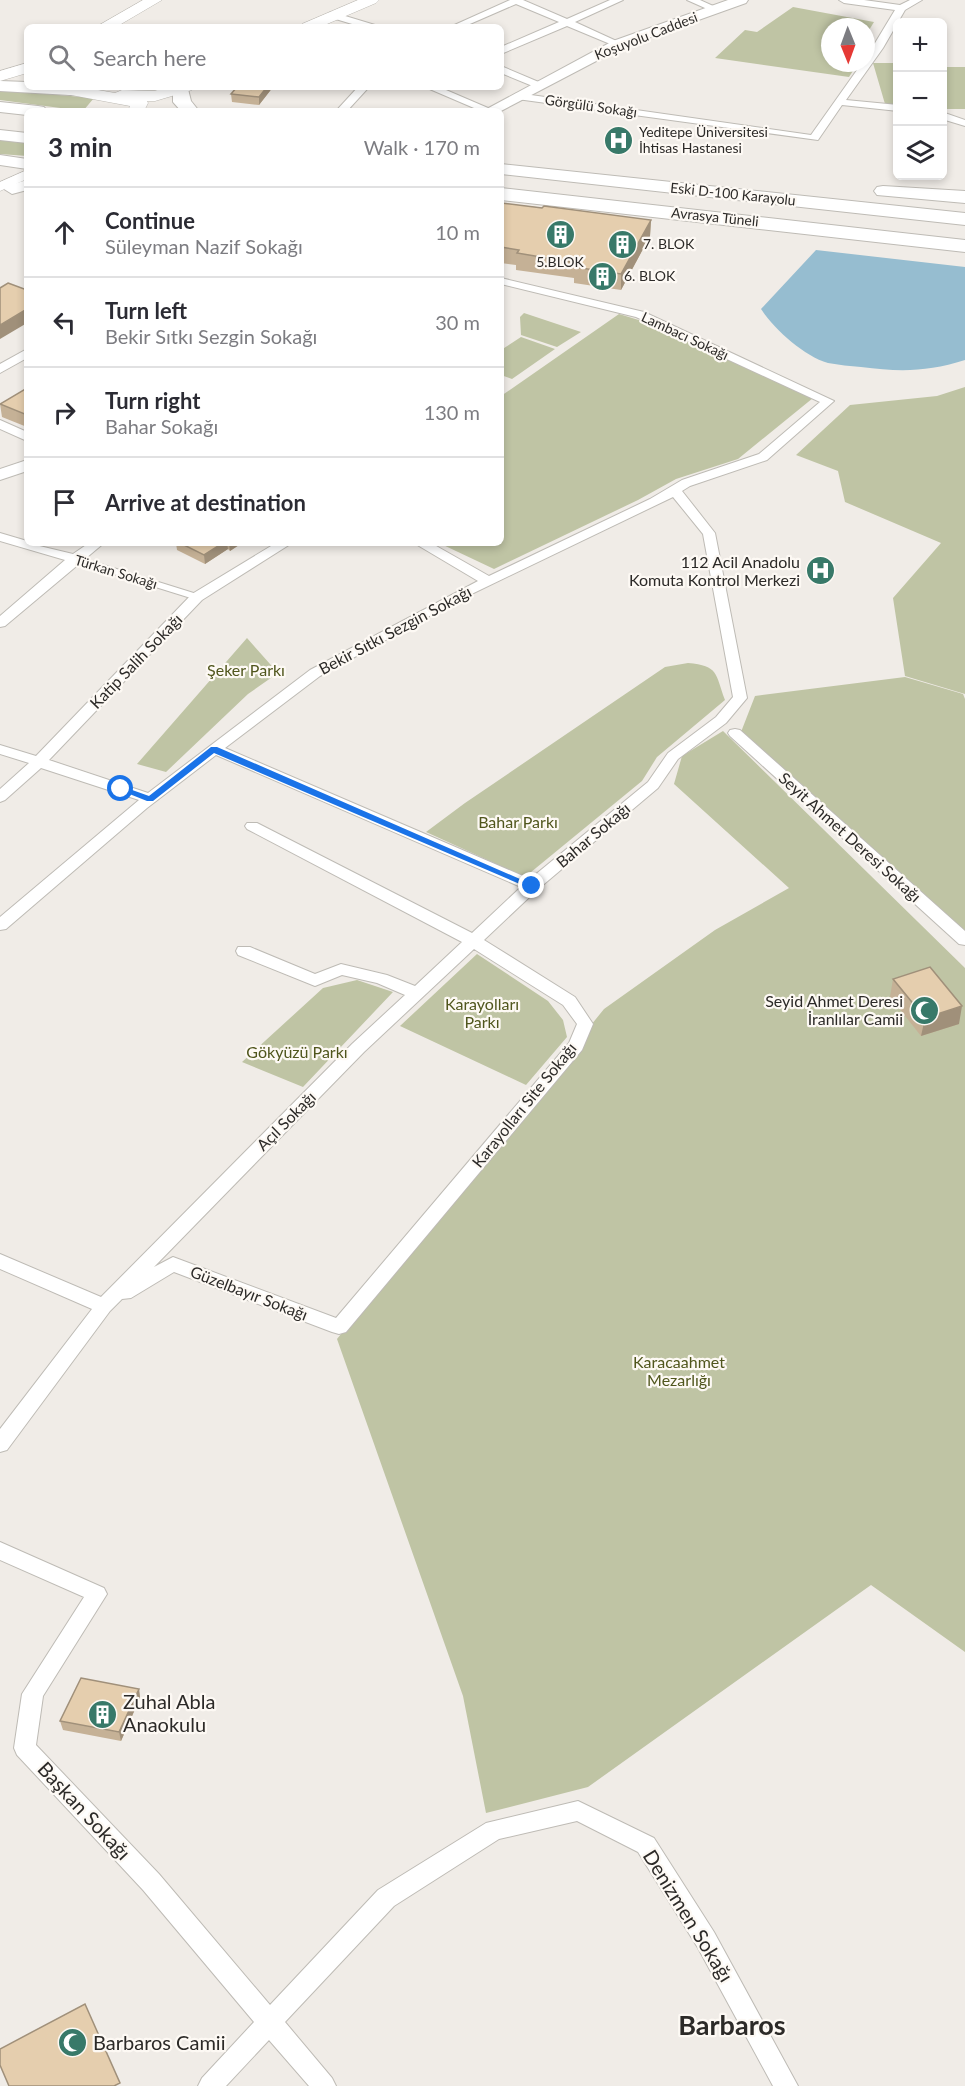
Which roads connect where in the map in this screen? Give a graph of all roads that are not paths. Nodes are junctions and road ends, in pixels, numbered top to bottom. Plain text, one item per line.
1 (154, 0) edge
2 (371, 0) edge
3 (517, 0) edge
4 (618, 0) edge
5 (692, 0) edge
6 (741, 0) edge
7 (844, 0) edge
8 (917, 0) edge
9 (901, 8) junction
10 (717, 10) junction
11 (332, 15) junction
12 (566, 22) junction
13 (110, 24) edge
14 (313, 24) edge
15 (362, 24) edge
16 (462, 24) edge
17 (618, 44) junction
18 (504, 50) edge
19 (24, 69) edge
20 (504, 70) edge
21 (0, 76) edge
22 (537, 85) junction
23 (0, 86) edge
24 (24, 87) edge
25 (70, 90) edge
26 (182, 90) edge
27 (186, 90) edge
28 (187, 90) edge
29 (361, 90) edge
30 (439, 90) edge
31 (103, 95) junction
32 (517, 96) junction
33 (839, 102) junction
34 (0, 107) edge
35 (138, 108) edge
36 (159, 108) edge
37 (187, 108) edge
38 (345, 108) edge
39 (483, 108) edge
40 (495, 108) edge
41 (893, 108) edge
42 (24, 110) edge
43 (0, 116) edge
44 (947, 117) edge
45 (24, 119) edge
46 (965, 123) edge
47 (0, 128) edge
48 (24, 130) edge
49 (0, 135) edge
50 (24, 138) edge
51 (504, 152) edge
52 (0, 160) edge
53 (504, 162) edge
54 (24, 164) edge
55 (504, 170) edge
56 (680, 170) dead end
57 (24, 177) edge
58 (504, 183) edge
59 (13, 188) edge
60 (865, 189) dead end
61 (504, 195) edge
62 (965, 197) edge
63 (965, 205) edge
64 (965, 219) edge
65 (965, 230) edge
66 (965, 247) edge
67 (504, 282) edge
68 (24, 355) edge
69 (0, 369) edge
70 (828, 401) joint
71 (0, 424) edge
72 (24, 435) edge
73 (0, 437) edge
74 (24, 447) edge
75 (24, 466) edge
76 (0, 475) edge
77 (674, 490) junction
78 (0, 537) edge
79 (24, 544) edge
80 (31, 546) edge
81 (93, 546) edge
82 (280, 546) edge
83 (426, 546) edge
84 (75, 559) junction
85 (488, 580) junction
86 (197, 597) junction
87 (0, 623) edge
88 (735, 733) dead end
89 (0, 749) edge
90 (214, 749) junction
91 (40, 761) junction
92 (0, 797) edge
93 (150, 799) junction
94 (252, 826) dead end
95 (532, 886) junction
96 (0, 925) edge
97 (472, 940) junction
98 (965, 940) edge
99 (244, 951) dead end
100 (417, 993) junction
101 (0, 1261) edge
102 (104, 1306) junction
103 (339, 1327) joint
104 (0, 1444) edge
105 (0, 1551) edge
106 (268, 2022) junction
107 (210, 2086) edge
108 (324, 2086) edge
109 (786, 2086) edge

1 - 13 main road
2 - 11 main road
3 - 12 street
3 - 16 street
4 - 12 street
5 - 10 street
6 - 10 main road, Koşuyolu Caddesi
7 - 9 street
8 - 9 street
9 - 33 street, Görgülü Sokağı
10 - 17 main road, Koşuyolu Caddesi
11 - 14 main road
11 - 15 street
12 - 17 street
12 - 18 street
17 - 22 main road, Koşuyolu Caddesi
19 - 21 main road
20 - 22 street
22 - 32 main road, Koşuyolu Caddesi
23 - 24 highway
25 - 31 main road
26 - 31 main road
27 - 36 main road
28 - 37 highway
29 - 38 street
30 - 39 street
31 - 35 main road
32 - 33 street, Görgülü Sokağı
32 - 40 main road, Koşuyolu Caddesi
33 - 41 street
34 - 42 highway
43 - 45 highway
44 - 46 street
47 - 48 highway
49 - 50 highway
51 - 56 highway
52 - 54 highway
53 - 63 highway
55 - 64 highway, Eski D-100 Karayolu
57 - 59 street
58 - 65 highway, Eski D-100 Karayolu
60 - 62 highway
61 - 66 highway, Avrasya Tüneli
67 - 70 street, Lambacı Sokağı
68 - 69 street
70 - 77 street, Bekir Sıtkı Sezgin Sokağı
71 - 72 street
73 - 74 street
75 - 76 main road
77 - 85 street, Bekir Sıtkı Sezgin Sokağı
77 - 95 street, Bahar Sokağı
78 - 79 street, Türkan Sokağı
80 - 84 street, Türkan Sokağı
81 - 84 street
82 - 86 street, Katip Salih Sokağı
83 - 85 street
84 - 86 street, Türkan Sokağı
84 - 87 street
85 - 90 street, Bekir Sıtkı Sezgin Sokağı
86 - 91 street, Katip Salih Sokağı
88 - 98 street, Seyit Ahmet Deresi Sokağı
89 - 91 street
90 - 93 street, Bekir Sıtkı Sezgin Sokağı
90 - 95 street
91 - 92 street, Katip Salih Sokağı
91 - 93 street
93 - 96 street, Bekir Sıtkı Sezgin Sokağı
94 - 97 street
95 - 97 street
97 - 100 street, Açıl Sokağı
97 - 103 street, Karayolları Site Sokağı
99 - 100 street
100 - 102 street, Açıl Sokağı
101 - 102 street
102 - 103 street, Güzelbayır Sokağı
102 - 104 street
105 - 106 street, Başkan Sokağı
106 - 107 street, Denizmen Sokağı
106 - 108 street, Başkan Sokağı
106 - 109 street, Denizmen Sokağı

